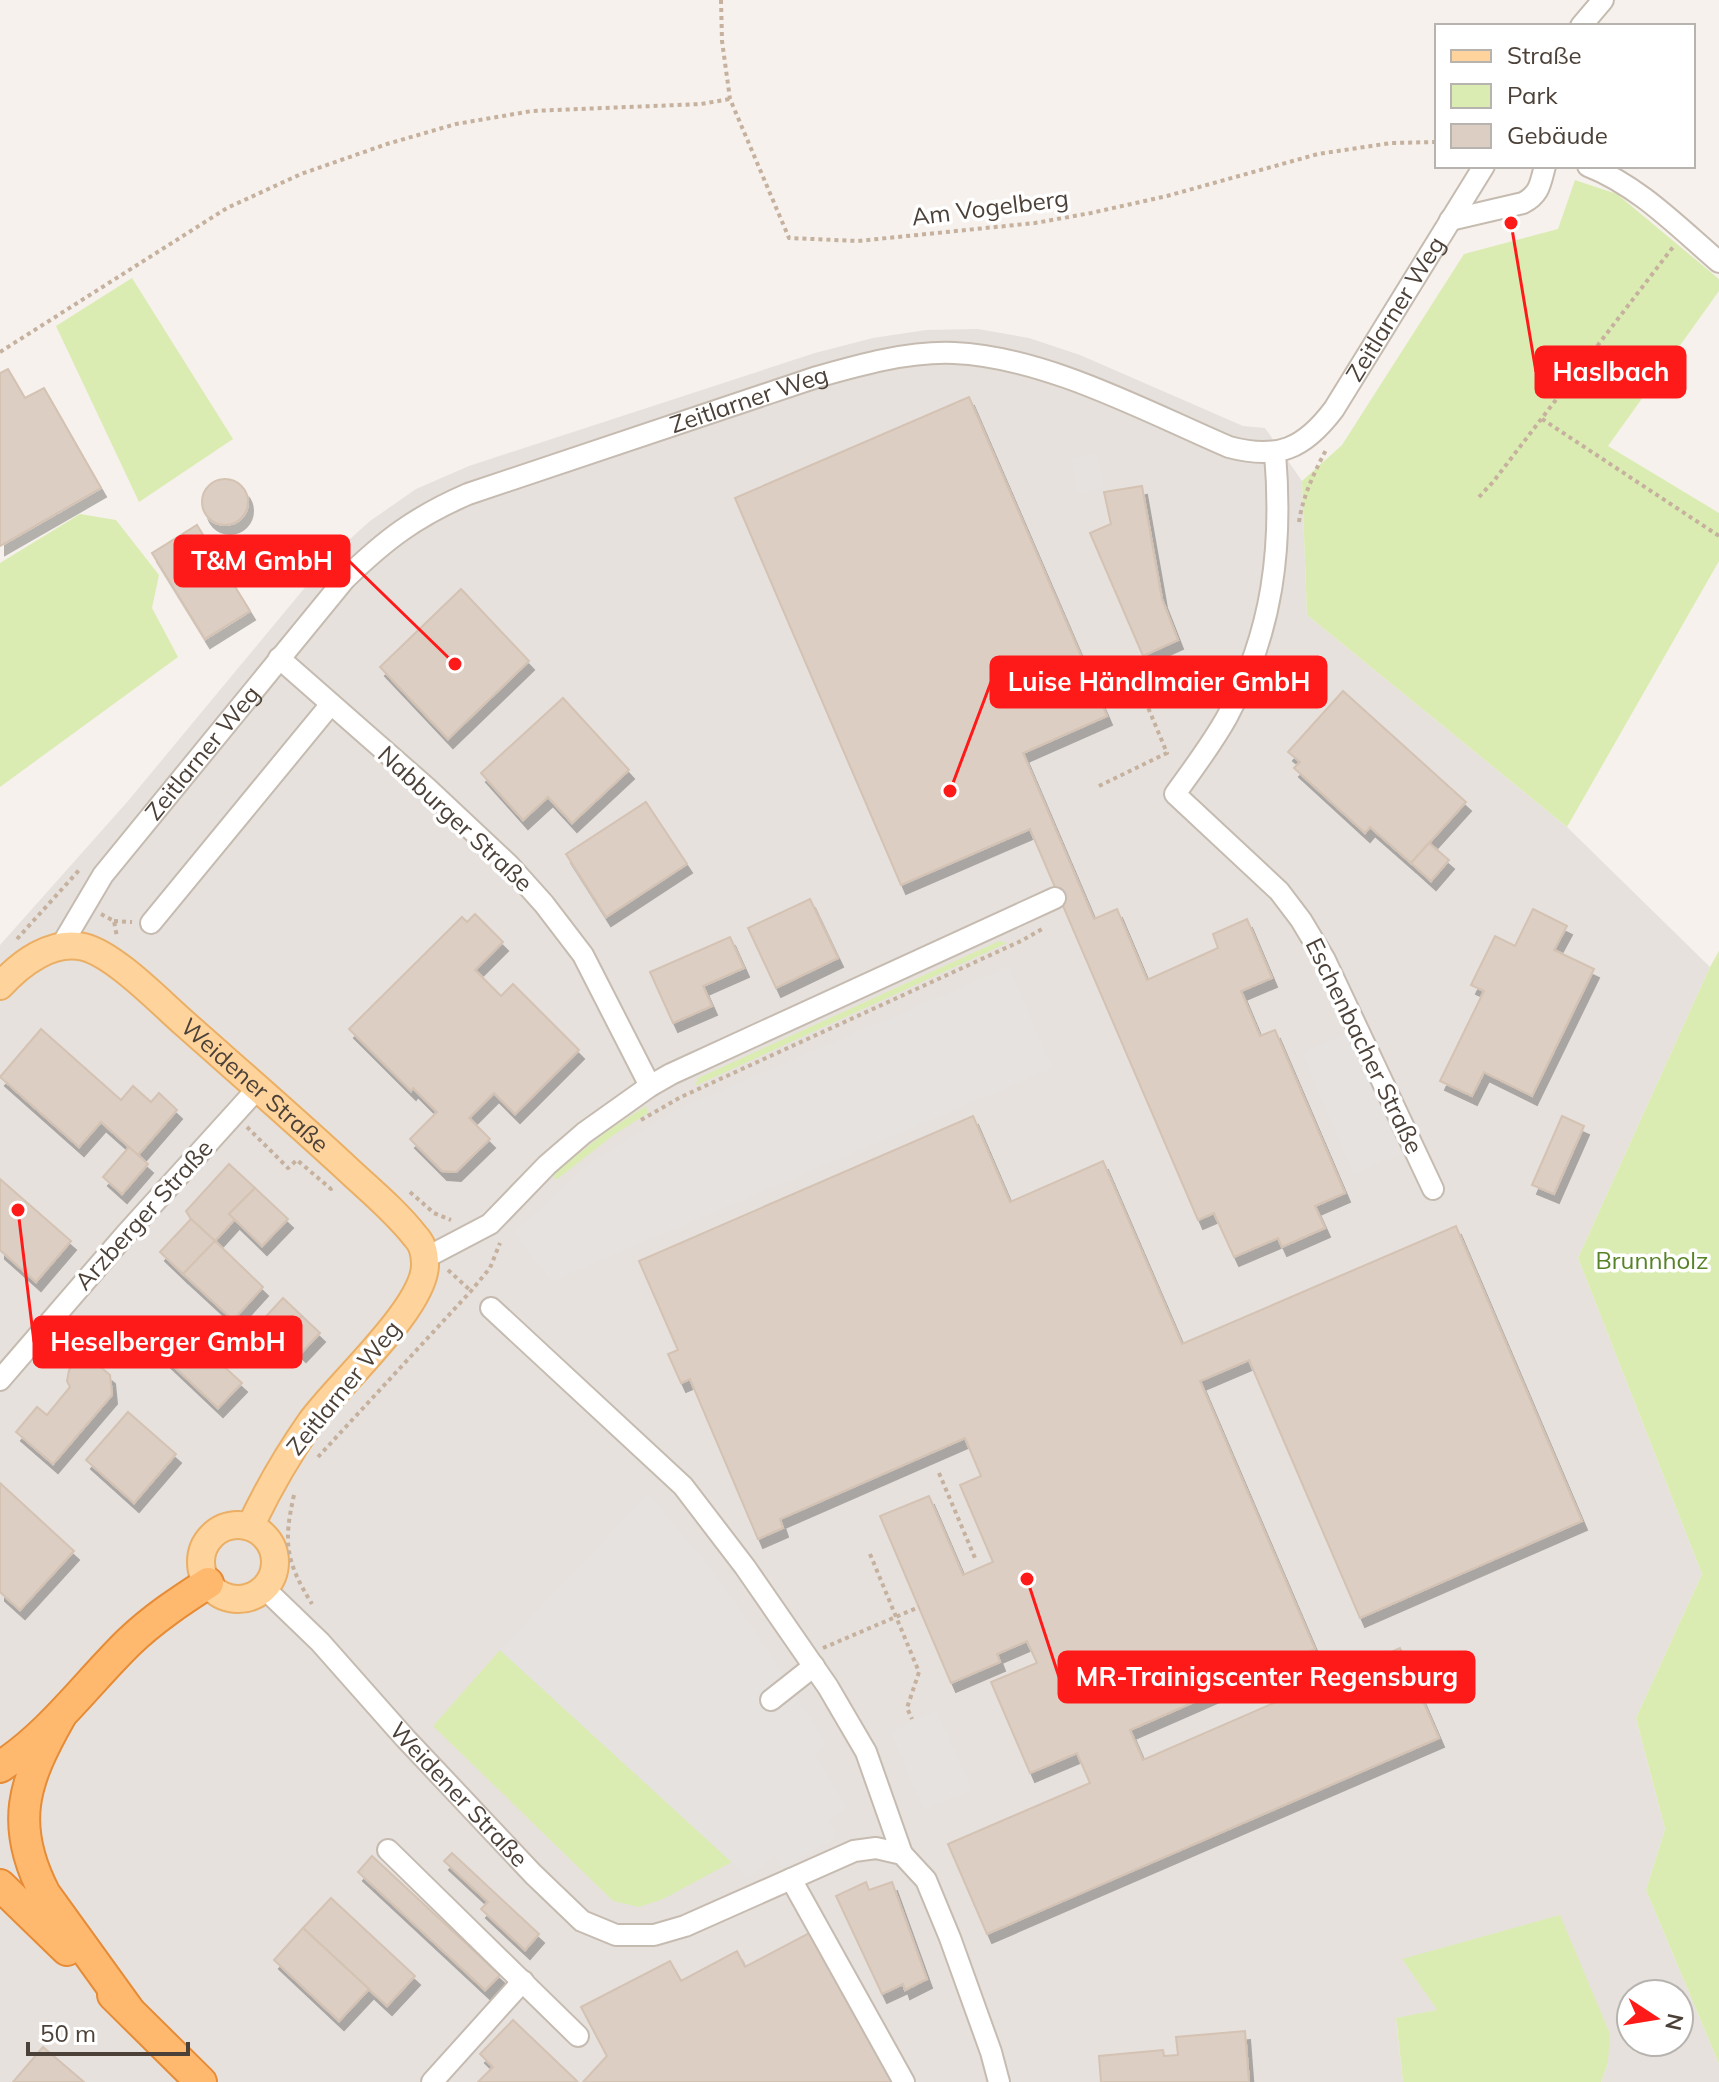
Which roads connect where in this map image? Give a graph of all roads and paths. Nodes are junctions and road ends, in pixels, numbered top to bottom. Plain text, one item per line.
1 (721, 0) edge
2 (1603, 0) edge
3 (1583, 24) edge
4 (730, 99) junction
5 (1435, 142) edge
6 (1483, 168) edge
7 (1544, 168) edge
8 (1593, 168) edge
9 (1450, 220) junction
10 (1684, 233) junction
11 (1719, 262) edge
12 (0, 352) edge
13 (1542, 419) junction
14 (1334, 438) dead end
15 (1275, 453) junction
16 (1479, 497) dead end
17 (1299, 525) dead end
18 (1719, 536) edge
19 (279, 658) junction
20 (1146, 695) dead end
21 (331, 704) junction
22 (1099, 786) dead end
23 (90, 859) dead end
24 (1055, 898) dead end
25 (151, 923) dead end
26 (1044, 928) dead end
27 (61, 946) junction
28 (9, 949) dead end
29 (0, 986) edge
30 (650, 1086) junction
31 (258, 1088) junction
32 (234, 1114) junction
33 (641, 1120) dead end
34 (331, 1189) dead end
35 (1433, 1189) dead end
36 (505, 1236) dead end
37 (428, 1256) junction
38 (471, 1291) junction
39 (491, 1308) joint
40 (0, 1380) edge
41 (318, 1457) dead end
42 (939, 1473) dead end
43 (296, 1489) dead end
44 (250, 1527) junction
45 (870, 1554) dead end
46 (975, 1558) dead end
47 (208, 1583) junction
48 (264, 1588) junction
49 (919, 1607) dead end
50 (896, 1617) junction
51 (298, 1620) junction
52 (810, 1660) junction
53 (771, 1700) dead end
54 (60, 1717) junction
55 (912, 1719) dead end
56 (0, 1767) edge
57 (388, 1850) dead end
58 (902, 1854) junction
59 (791, 1879) junction
60 (0, 1885) edge
61 (523, 1981) junction
62 (128, 2009) junction
63 (578, 2036) dead end
64 (201, 2082) edge
65 (432, 2082) edge
66 (904, 2082) edge
67 (999, 2082) edge

1 - 4 path, Am Vogelberg
2 - 3 street
4 - 5 path, Am Vogelberg
4 - 12 path
6 - 9 street, Zeitlarner Weg
7 - 9 street
8 - 10 street
9 - 15 street, Zeitlarner Weg
10 - 11 street
10 - 13 path
13 - 16 path
13 - 18 path
14 - 17 path
15 - 19 street, Zeitlarner Weg
15 - 35 street, Eschenbacher Straße
19 - 21 street, Nabburger Straße
19 - 27 street, Zeitlarner Weg
20 - 22 path
21 - 25 street
21 - 30 street, Nabburger Straße
23 - 28 path
24 - 30 street
26 - 33 path
27 - 29 main road
27 - 31 main road, Weidener Straße
30 - 37 street
31 - 32 street, Arzberger Straße
31 - 37 main road, Weidener Straße
32 - 34 path
32 - 40 street, Arzberger Straße
36 - 38 path
37 - 38 path
37 - 44 main road, Zeitlarner Weg
38 - 39 path
38 - 41 path
39 - 52 street
42 - 46 path
43 - 51 path
44 - 47 main road
44 - 48 main road
45 - 50 path
47 - 48 main road
47 - 54 highway
48 - 51 street, Weidener Straße
49 - 50 path
50 - 52 path
50 - 55 path
51 - 59 street, Weidener Straße
52 - 53 street
52 - 58 street
54 - 56 highway
54 - 62 highway
57 - 61 street
58 - 59 street, Weidener Straße
58 - 67 street
59 - 66 street
60 - 62 highway
61 - 63 street
61 - 65 street
62 - 64 highway

